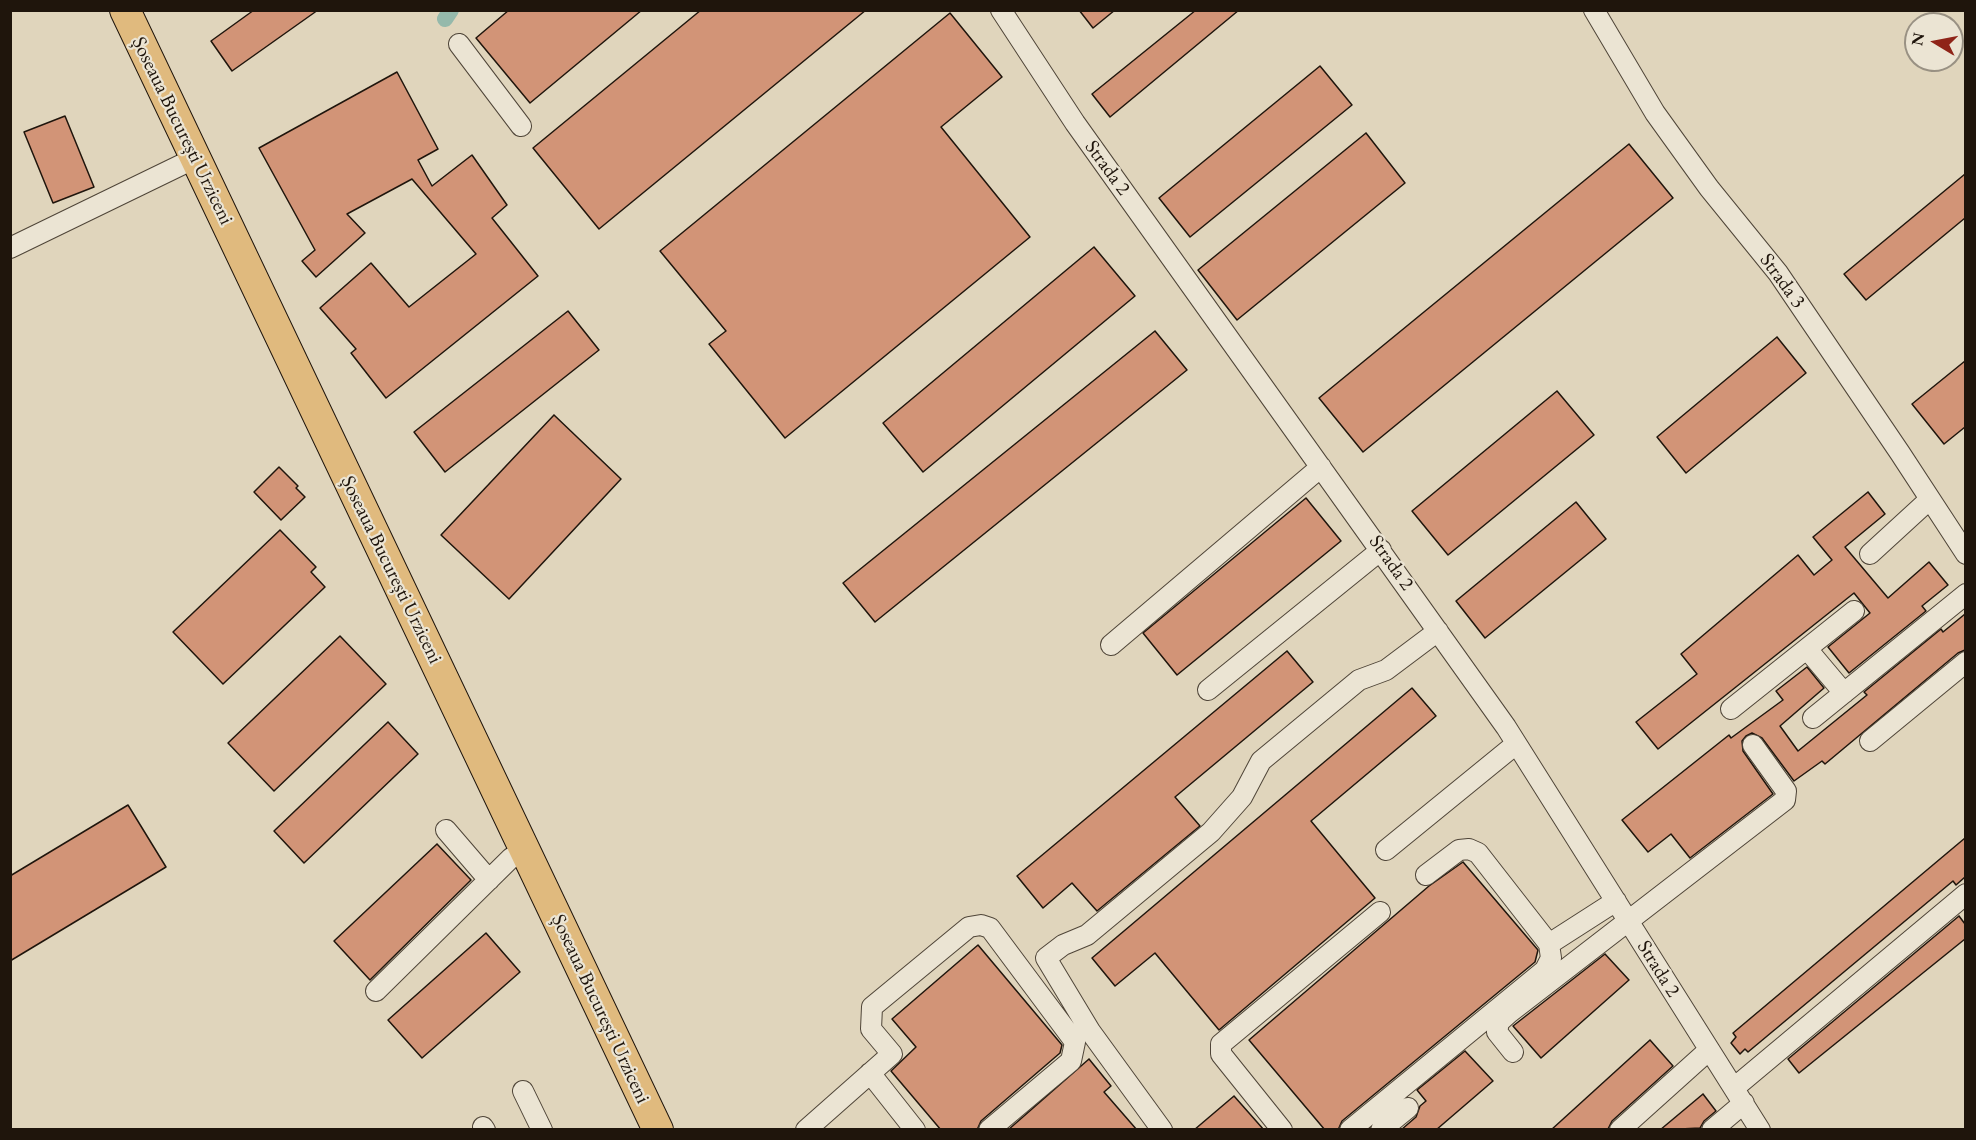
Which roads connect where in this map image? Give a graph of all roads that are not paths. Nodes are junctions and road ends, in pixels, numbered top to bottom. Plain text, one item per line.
1 (107, 10) edge
2 (125, 10) edge
3 (1001, 10) edge
4 (1594, 10) edge
5 (459, 44) dead end
6 (521, 126) dead end
7 (181, 165) junction
8 (10, 248) edge
9 (1321, 467) junction
10 (1930, 499) junction
11 (1381, 550) junction
12 (1870, 554) dead end
13 (1965, 554) edge
14 (1965, 594) edge
15 (1854, 611) dead end
16 (1438, 631) junction
17 (1111, 645) dead end
18 (1807, 649) junction
19 (1965, 663) edge
20 (1208, 690) dead end
21 (1844, 693) junction
22 (1731, 709) dead end
23 (1813, 718) dead end
24 (1870, 741) dead end
25 (1516, 744) junction
26 (1753, 745) dead end
27 (446, 830) dead end
28 (1386, 850) dead end
29 (511, 858) junction
30 (1425, 875) dead end
31 (489, 880) junction
32 (1965, 894) edge
33 (1616, 901) junction
34 (1380, 912) dead end
35 (1629, 921) junction
36 (1549, 944) junction
37 (376, 991) dead end
38 (1709, 1050) junction
39 (1513, 1052) dead end
40 (870, 1073) junction
41 (524, 1091) dead end
42 (1739, 1095) junction
43 (1408, 1108) dead end
44 (542, 1130) edge
45 (640, 1130) edge
46 (658, 1130) edge
47 (806, 1130) edge
48 (915, 1130) edge
49 (989, 1130) edge
50 (1162, 1130) edge
51 (1282, 1130) edge
52 (1350, 1130) edge
53 (1381, 1130) edge
54 (1620, 1130) edge
55 (1712, 1130) edge
56 (1760, 1130) edge

1 - 7 highway, Șoseaua București Urziceni
2 - 46 highway, Șoseaua București Urziceni
3 - 9 lane, Strada 2
4 - 10 lane, Strada 3
5 - 6 lane
7 - 8 lane
7 - 29 highway, Șoseaua București Urziceni
9 - 11 lane, Strada 2
9 - 17 lane
10 - 12 lane
10 - 13 lane, Strada 3
11 - 16 lane, Strada 2
11 - 20 lane
14 - 21 lane
15 - 18 lane
16 - 25 lane, Strada 2
16 - 50 lane
18 - 21 lane
18 - 22 lane
19 - 24 lane
21 - 23 lane
25 - 28 lane
25 - 33 lane, Strada 2
26 - 35 lane
27 - 31 lane
29 - 31 lane
29 - 45 highway, Șoseaua București Urziceni
30 - 36 lane
31 - 37 lane
32 - 42 lane
33 - 35 lane, Strada 2
33 - 36 lane
34 - 51 lane
35 - 38 lane, Strada 2
35 - 39 lane
36 - 52 lane
38 - 42 lane, Strada 2
38 - 54 lane
40 - 47 lane
40 - 48 lane
40 - 49 lane
41 - 44 lane
42 - 55 lane
42 - 56 lane, Strada 2
43 - 53 lane

